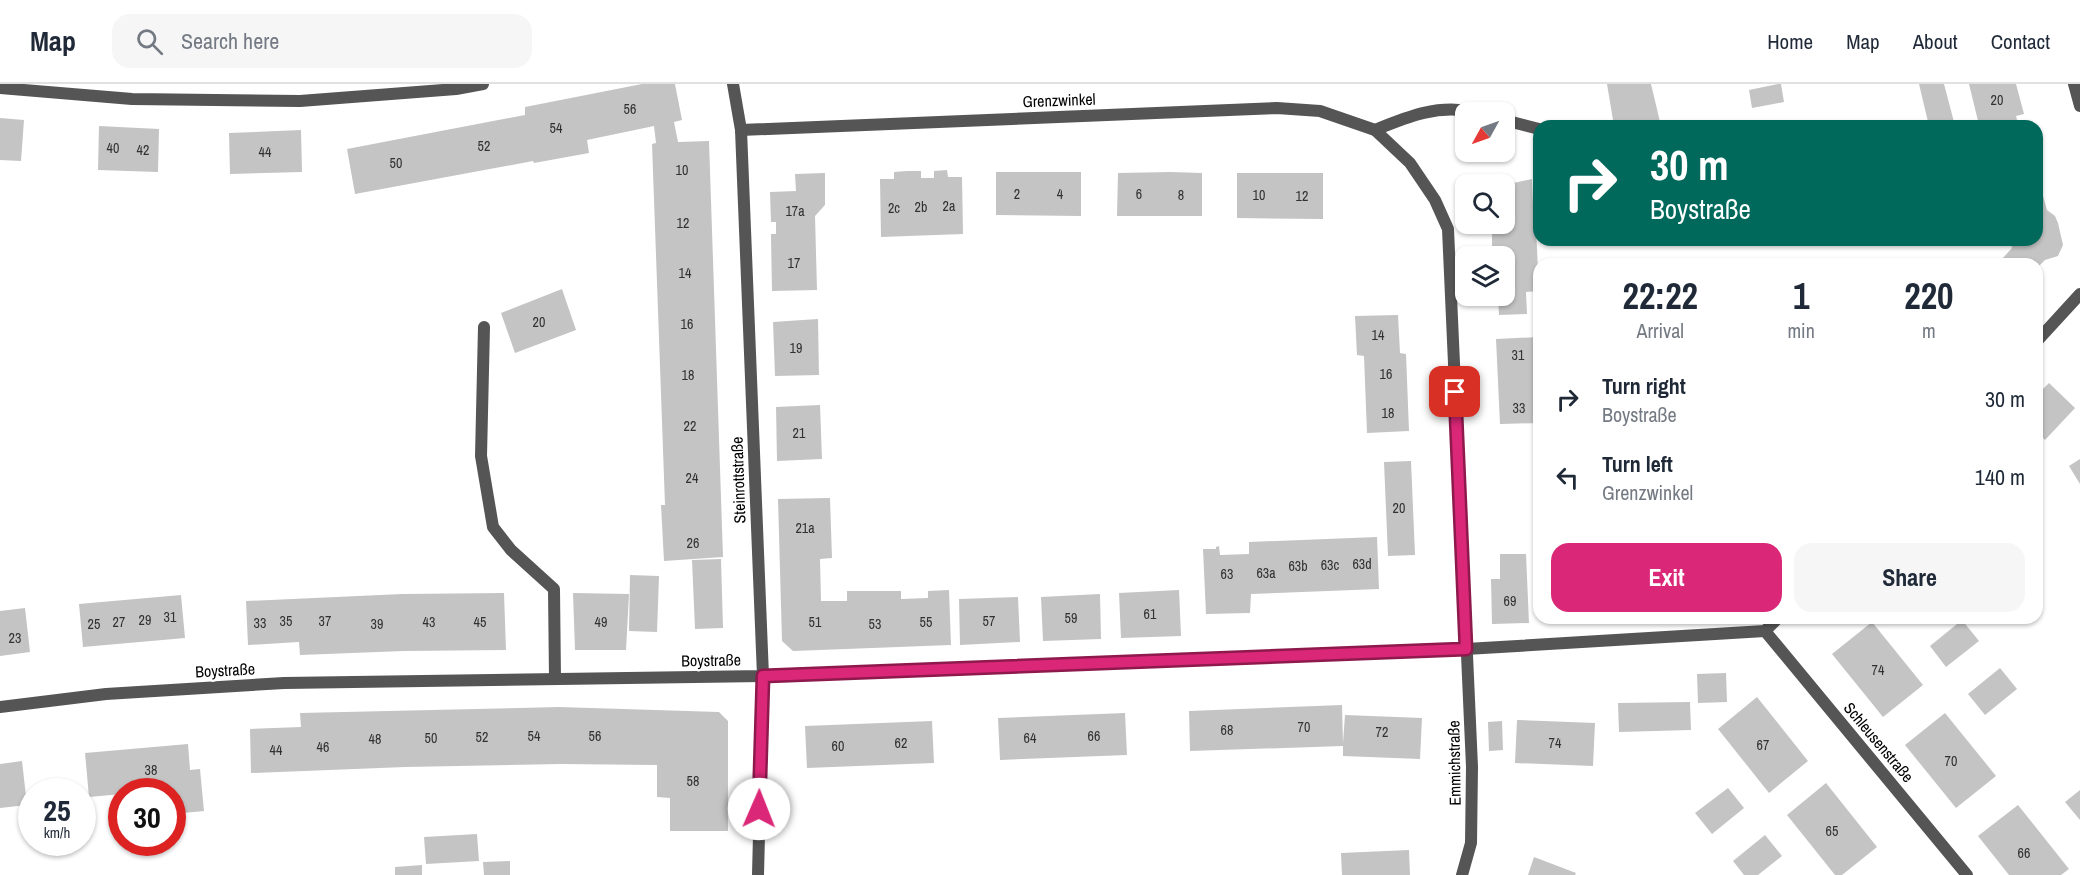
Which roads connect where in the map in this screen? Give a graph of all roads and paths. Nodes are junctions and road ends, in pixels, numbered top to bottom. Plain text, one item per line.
1 (483, 84) edge
2 (733, 84) edge
3 (2074, 84) edge
4 (0, 88) edge
5 (2080, 106) edge
6 (1455, 110) edge
7 (1515, 123) edge
8 (1533, 127) edge
9 (741, 130) junction
10 (1375, 130) junction
11 (2080, 294) edge
12 (484, 327) dead end
13 (2043, 334) edge
14 (1772, 624) edge
15 (1765, 631) junction
16 (1466, 649) junction
17 (763, 676) junction
18 (555, 679) junction
19 (0, 707) edge
20 (758, 875) edge
21 (1462, 875) edge
22 (1967, 875) edge

1 - 4 street
2 - 9 street, Steinrottstraße
3 - 5 street
6 - 10 street
7 - 8 street
9 - 10 street, Grenzwinkel
9 - 17 street, Steinrottstraße
10 - 16 street, Grenzwinkel
11 - 13 street
12 - 18 street
14 - 15 street
15 - 16 street, Boystraße
15 - 22 street, Schleusenstraße
16 - 17 street, Boystraße
16 - 21 street, Emmichstraße
17 - 18 street, Boystraße
17 - 20 street, Steinrottstraße
18 - 19 street, Boystraße

